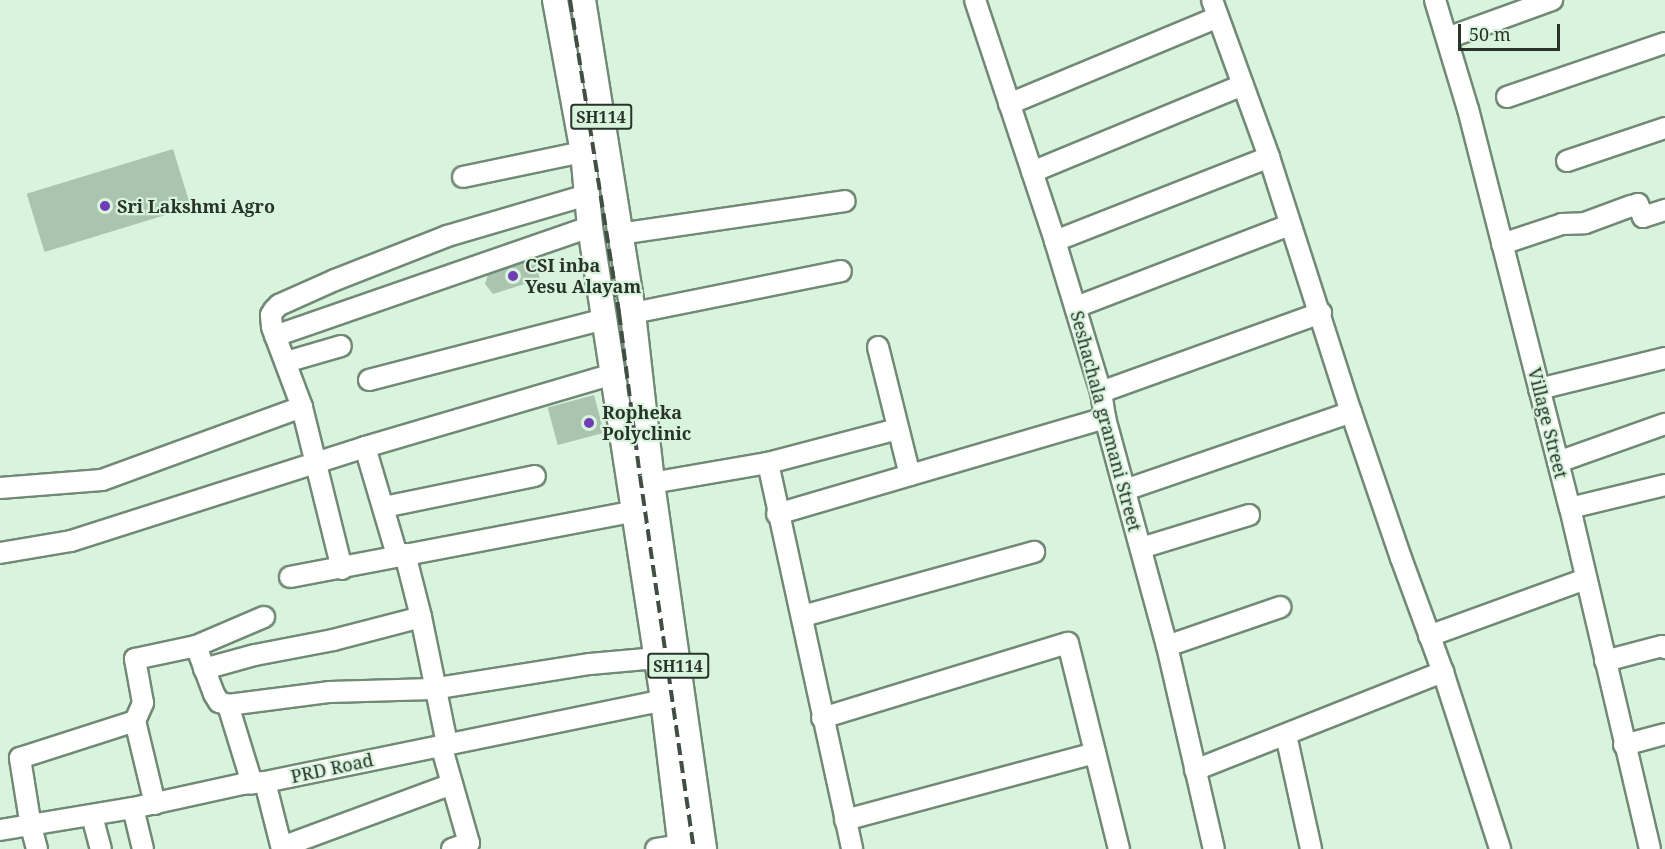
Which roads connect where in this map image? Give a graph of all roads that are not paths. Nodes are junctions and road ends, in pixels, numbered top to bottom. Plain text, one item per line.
1 (555, 0) edge
2 (583, 0) edge
3 (975, 0) edge
4 (1435, 0) edge
5 (1552, 0) edge
6 (1215, 9) edge
7 (1447, 38) junction
8 (1665, 43) edge
9 (1243, 85) junction
10 (1507, 97) dead end
11 (1009, 104) junction
12 (1665, 128) edge
13 (583, 153) junction
14 (1269, 158) junction
15 (1567, 161) dead end
16 (1032, 172) junction
17 (463, 177) dead end
18 (587, 195) junction
19 (845, 201) dead end
20 (1665, 210) edge
21 (1290, 225) junction
22 (590, 227) junction
23 (619, 234) junction
24 (1055, 241) junction
25 (1503, 244) junction
26 (841, 271) dead end
27 (1076, 307) junction
28 (633, 313) junction
29 (1321, 314) junction
30 (605, 318) junction
31 (275, 336) junction
32 (341, 346) dead end
33 (878, 347) dead end
34 (1665, 358) edge
35 (286, 362) junction
36 (613, 374) junction
37 (369, 380) dead end
38 (1539, 389) junction
39 (1101, 392) junction
40 (302, 407) junction
41 (1351, 412) junction
42 (1105, 418) junction
43 (1665, 424) edge
44 (898, 429) junction
45 (365, 447) junction
46 (1558, 462) junction
47 (768, 463) junction
48 (316, 465) junction
49 (910, 475) junction
50 (535, 476) dead end
51 (652, 483) junction
52 (1665, 485) edge
53 (0, 488) edge
54 (1125, 490) junction
55 (384, 507) junction
56 (1570, 508) junction
57 (635, 511) junction
58 (777, 514) junction
59 (1249, 515) dead end
60 (1141, 548) junction
61 (1034, 552) dead end
62 (0, 553) edge
63 (401, 555) junction
64 (342, 569) junction
65 (290, 577) dead end
66 (1586, 579) junction
67 (1280, 607) dead end
68 (264, 616) dead end
69 (803, 616) junction
70 (421, 617) junction
71 (1430, 636) junction
72 (196, 646) junction
73 (1167, 646) junction
74 (1665, 648) edge
75 (657, 658) junction
76 (1605, 661) junction
77 (204, 669) junction
78 (1443, 672) junction
79 (436, 688) junction
80 (663, 700) junction
81 (228, 705) junction
82 (822, 717) junction
83 (135, 721) junction
84 (1665, 734) edge
85 (1286, 735) junction
86 (444, 744) junction
87 (1624, 745) junction
88 (1095, 753) junction
89 (1195, 770) junction
90 (258, 782) junction
91 (453, 784) junction
92 (155, 804) junction
93 (133, 808) junction
94 (92, 816) junction
95 (845, 820) junction
96 (31, 827) junction
97 (0, 830) edge
98 (282, 848) edge
99 (688, 848) edge
100 (37, 849) edge
101 (101, 849) edge
102 (143, 849) edge
103 (452, 849) edge
104 (656, 849) edge
105 (852, 849) edge
106 (1119, 849) edge
107 (1214, 849) edge
108 (1311, 849) edge
109 (1500, 849) edge
110 (1650, 849) edge

1 - 13 main road, SH114
2 - 23 main road, SH114
3 - 11 street, Seshachala gramani Street
4 - 7 street, Village Street
5 - 7 street
6 - 9 street
6 - 11 street
7 - 25 street, Village Street
8 - 10 street
9 - 14 street
9 - 16 street
11 - 16 street, Seshachala gramani Street
12 - 15 street
13 - 17 street
13 - 18 main road, SH114
14 - 21 street
14 - 24 street
16 - 24 street, Seshachala gramani Street
18 - 22 main road, SH114
18 - 31 street
19 - 23 street
20 - 25 street
21 - 27 street
21 - 29 street
22 - 30 main road, SH114
22 - 31 street
23 - 28 main road, SH114
24 - 27 street, Seshachala gramani Street
25 - 38 street, Village Street
26 - 28 street
27 - 39 street, Seshachala gramani Street
28 - 51 main road, SH114
29 - 39 street
29 - 41 street
30 - 36 main road, SH114
30 - 37 street
31 - 35 street
32 - 35 street
33 - 44 street
34 - 38 street
35 - 40 street
36 - 45 street
36 - 57 main road, SH114
38 - 46 street, Village Street
39 - 42 street, Seshachala gramani Street
40 - 48 street
40 - 53 street
41 - 54 street
41 - 71 street
42 - 49 street
42 - 54 street, Seshachala gramani Street
43 - 46 street
44 - 47 street
44 - 49 street
45 - 48 street
45 - 55 street
46 - 56 street, Village Street
47 - 51 street
47 - 58 street
48 - 62 street
48 - 64 street
49 - 58 street
50 - 55 street
51 - 99 main road, SH114
52 - 56 street
54 - 60 street, Seshachala gramani Street
55 - 63 street
56 - 66 street, Village Street
57 - 63 street
57 - 75 main road, SH114
58 - 69 street
59 - 60 street
60 - 73 street, Seshachala gramani Street
61 - 69 street
63 - 64 street
63 - 70 street
64 - 65 street
66 - 71 street
66 - 76 street, Village Street
67 - 73 street
68 - 72 street
69 - 82 street
70 - 77 street
70 - 79 street
71 - 78 street
72 - 77 street
72 - 83 street
73 - 89 street, Seshachala gramani Street
74 - 76 street
75 - 79 street
75 - 80 main road, SH114
76 - 87 street, Village Street
77 - 81 street
78 - 85 street
78 - 109 street
79 - 81 street
79 - 86 street
80 - 86 street, PRD Road
80 - 99 main road, SH114
81 - 90 street
82 - 88 street
82 - 95 street
83 - 92 street
83 - 96 street
84 - 87 street
85 - 89 street
85 - 108 street
86 - 90 street, PRD Road
86 - 91 street
87 - 110 street, Village Street
88 - 95 street
88 - 106 street
89 - 107 street, Seshachala gramani Street
90 - 92 street, PRD Road
90 - 98 street
91 - 98 street
91 - 103 street
92 - 93 street, PRD Road
93 - 94 street, PRD Road
93 - 102 street
94 - 96 street, PRD Road
94 - 101 street
95 - 105 street
96 - 97 street, PRD Road
96 - 100 street
99 - 104 street

